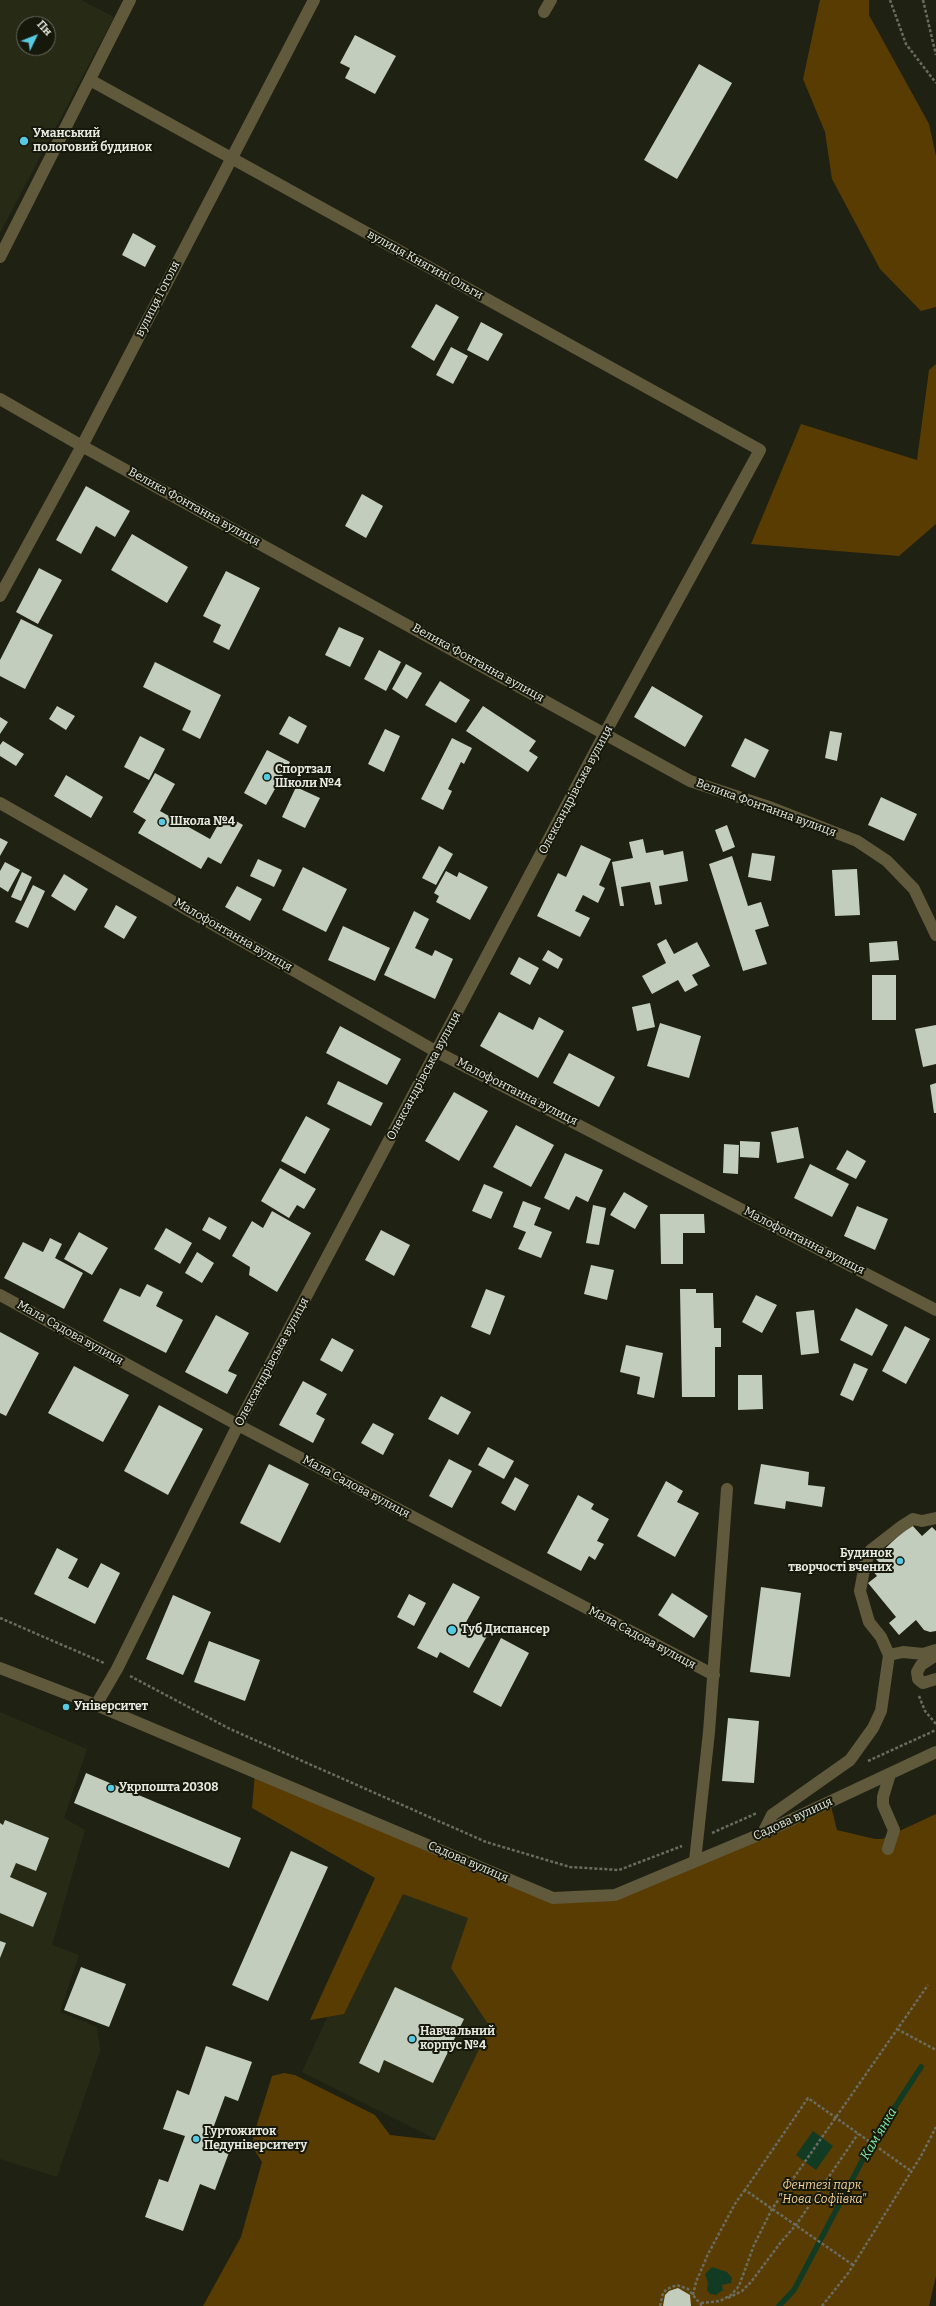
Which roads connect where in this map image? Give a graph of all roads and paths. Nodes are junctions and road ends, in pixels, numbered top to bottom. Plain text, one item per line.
1 (314, 0) edge
2 (551, 0) edge
3 (890, 0) edge
4 (923, 0) edge
5 (124, 2) edge
6 (544, 12) dead end
7 (936, 54) edge
8 (90, 80) junction
9 (936, 83) edge
10 (230, 157) junction
11 (0, 256) edge
12 (0, 399) edge
13 (82, 446) junction
14 (760, 450) joint
15 (0, 596) edge
16 (605, 733) junction
17 (0, 802) edge
18 (936, 934) edge
19 (437, 1052) junction
20 (0, 1295) edge
21 (936, 1310) edge
22 (238, 1425) junction
23 (727, 1489) dead end
24 (936, 1518) edge
25 (0, 1618) edge
26 (936, 1650) edge
27 (889, 1655) junction
28 (936, 1655) edge
29 (0, 1668) edge
30 (116, 1669) junction
31 (714, 1675) junction
32 (936, 1679) edge
33 (923, 1683) junction
34 (96, 1705) junction
35 (936, 1724) edge
36 (936, 1752) edge
37 (890, 1774) junction
38 (763, 1833) junction
39 (888, 1849) dead end
40 (666, 1852) dead end
41 (694, 1861) junction
42 (928, 1985) dead end
43 (897, 2029) junction
44 (936, 2050) edge
45 (835, 2118) junction
46 (936, 2127) edge
47 (858, 2134) junction
48 (911, 2171) junction
49 (745, 2190) junction
50 (772, 2209) junction
51 (796, 2226) junction
52 (853, 2265) junction
53 (693, 2295) junction
54 (726, 2298) junction
55 (701, 2305) edge
56 (660, 2306) edge
57 (822, 2306) edge

1 - 10 street, вулиця Гоголя
2 - 6 street
3 - 9 path
4 - 7 path
5 - 8 street
8 - 10 street, вулиця Княгині Ольги
8 - 11 street
10 - 13 street, вулиця Гоголя
10 - 14 street, вулиця Княгині Ольги
12 - 13 street, Велика Фонтанна вулиця
13 - 15 street, вулиця Гоголя
13 - 16 street, Велика Фонтанна вулиця
14 - 16 street, Олександрівська вулиця
16 - 18 street, Велика Фонтанна вулиця
16 - 19 street, Олександрівська вулиця
17 - 19 street, Малофонтанна вулиця
19 - 21 street, Малофонтанна вулиця
19 - 22 street, Олександрівська вулиця
20 - 22 street, Мала Садова вулиця
22 - 30 street, Олександрівська вулиця
22 - 31 street, Мала Садова вулиця
23 - 31 street, Мала Садова вулиця
24 - 27 street
25 - 30 path
26 - 27 street
27 - 38 street
28 - 33 street
29 - 34 street, Садова вулиця
30 - 34 street, Олександрівська вулиця
30 - 40 path
31 - 41 street, Мала Садова вулиця
32 - 33 street
33 - 35 path
34 - 41 street, Садова вулиця
36 - 37 street, Садова вулиця
37 - 38 street, Садова вулиця
37 - 39 street
38 - 41 street, Садова вулиця
42 - 43 path
43 - 44 path
43 - 45 path
45 - 47 path
45 - 49 path
45 - 50 path
46 - 48 path
47 - 48 path
47 - 51 path
48 - 52 path
49 - 50 path
49 - 53 path
50 - 51 path
50 - 54 path
51 - 52 path
51 - 54 path
52 - 57 path
53 - 55 path
53 - 56 path
54 - 55 path

